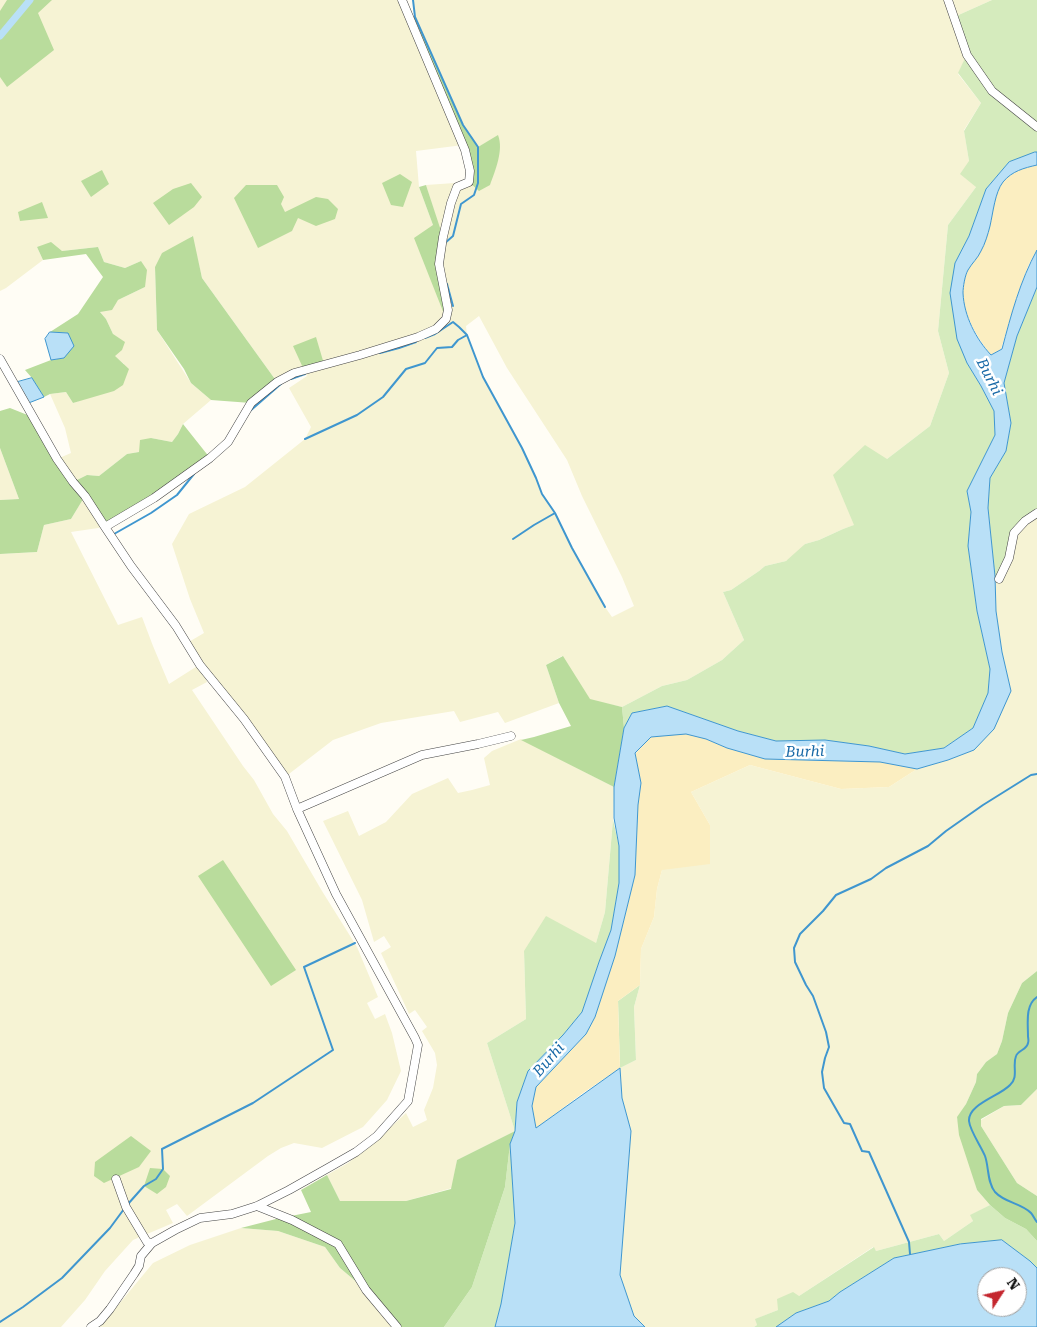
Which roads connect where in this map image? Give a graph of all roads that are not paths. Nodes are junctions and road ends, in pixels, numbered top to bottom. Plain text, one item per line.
1 (402, 0) edge
2 (948, 0) edge
3 (1037, 127) edge
4 (0, 359) edge
5 (1037, 513) edge
6 (105, 527) junction
7 (1000, 579) dead end
8 (511, 736) dead end
9 (297, 809) junction
10 (116, 1179) dead end
11 (257, 1206) junction
12 (152, 1243) junction
13 (91, 1327) edge
14 (397, 1327) edge

1 - 6 street
2 - 3 street
4 - 6 street
5 - 7 street
6 - 9 street
8 - 9 street
9 - 11 street
10 - 12 street
11 - 12 street
11 - 14 street
12 - 13 street

